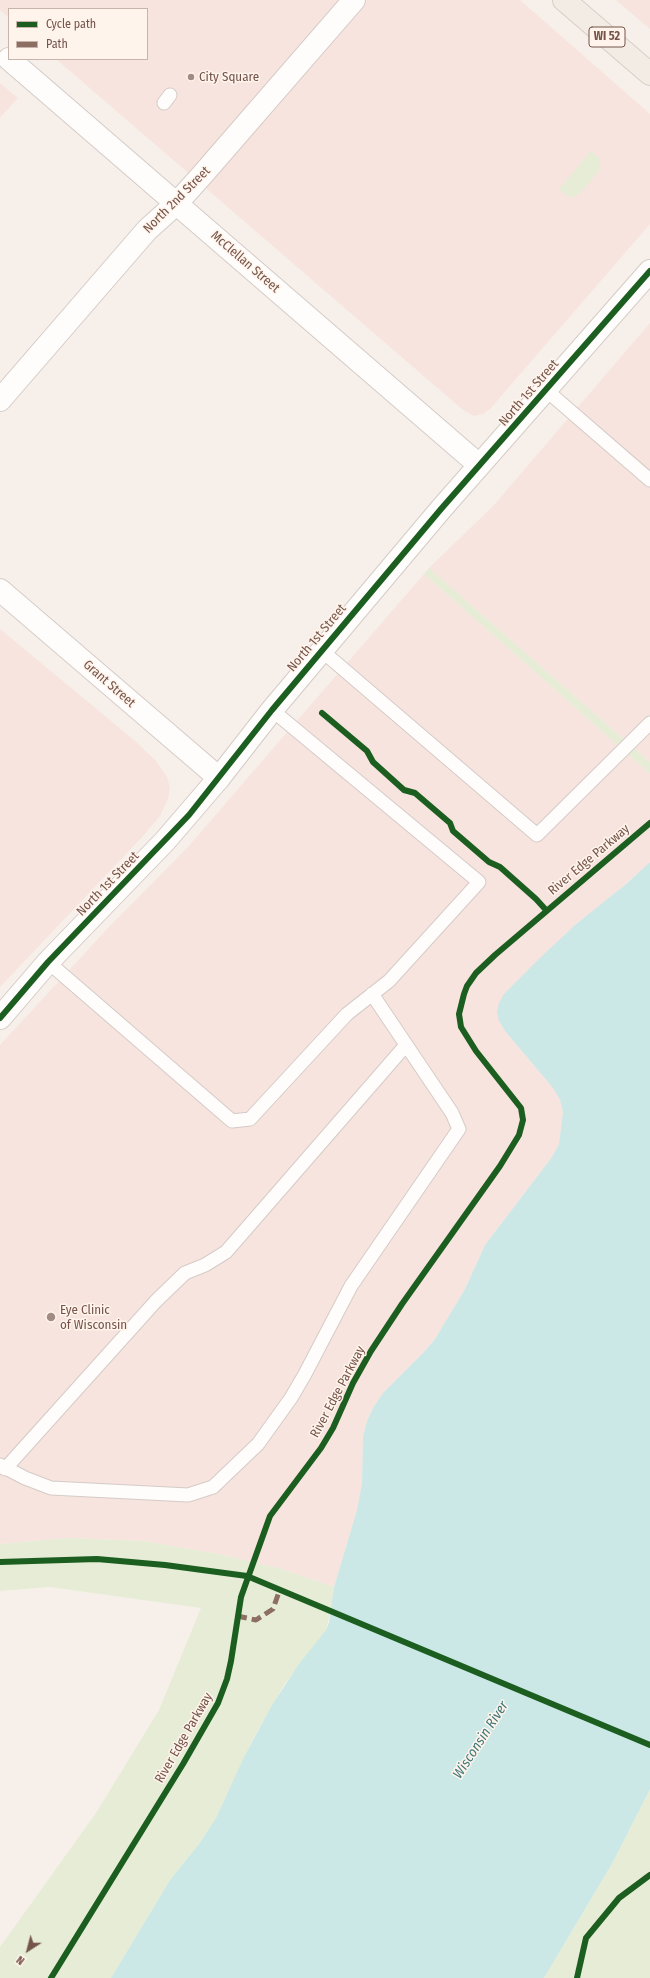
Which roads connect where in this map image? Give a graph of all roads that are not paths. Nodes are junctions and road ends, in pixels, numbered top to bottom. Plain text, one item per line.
1 (354, 0) edge
2 (564, 0) edge
3 (0, 51) edge
4 (8, 58) edge
5 (10, 60) edge
6 (650, 74) edge
7 (177, 203) junction
8 (650, 271) edge
9 (546, 390) junction
10 (0, 400) edge
11 (479, 465) junction
12 (650, 480) edge
13 (0, 590) edge
14 (321, 650) junction
15 (272, 710) junction
16 (650, 723) edge
17 (219, 778) junction
18 (48, 962) junction
19 (372, 994) junction
20 (0, 1018) edge
21 (406, 1045) junction
22 (3, 1467) edge

1 - 7 street, North 2nd Street
2 - 6 main road, WI 52
3 - 4 street, McClellan Street
5 - 7 street, McClellan Street
7 - 10 street, North 2nd Street
7 - 11 street, McClellan Street
8 - 9 street, North 1st Street
9 - 11 street, North 1st Street
9 - 12 lane
11 - 14 street, North 1st Street
13 - 17 street, Grant Street
14 - 15 street, North 1st Street
14 - 16 lane
15 - 17 street, North 1st Street
15 - 19 lane
17 - 18 street, North 1st Street
18 - 19 lane
18 - 20 street, North 1st Street
19 - 21 lane
21 - 22 lane
21 - 22 lane

